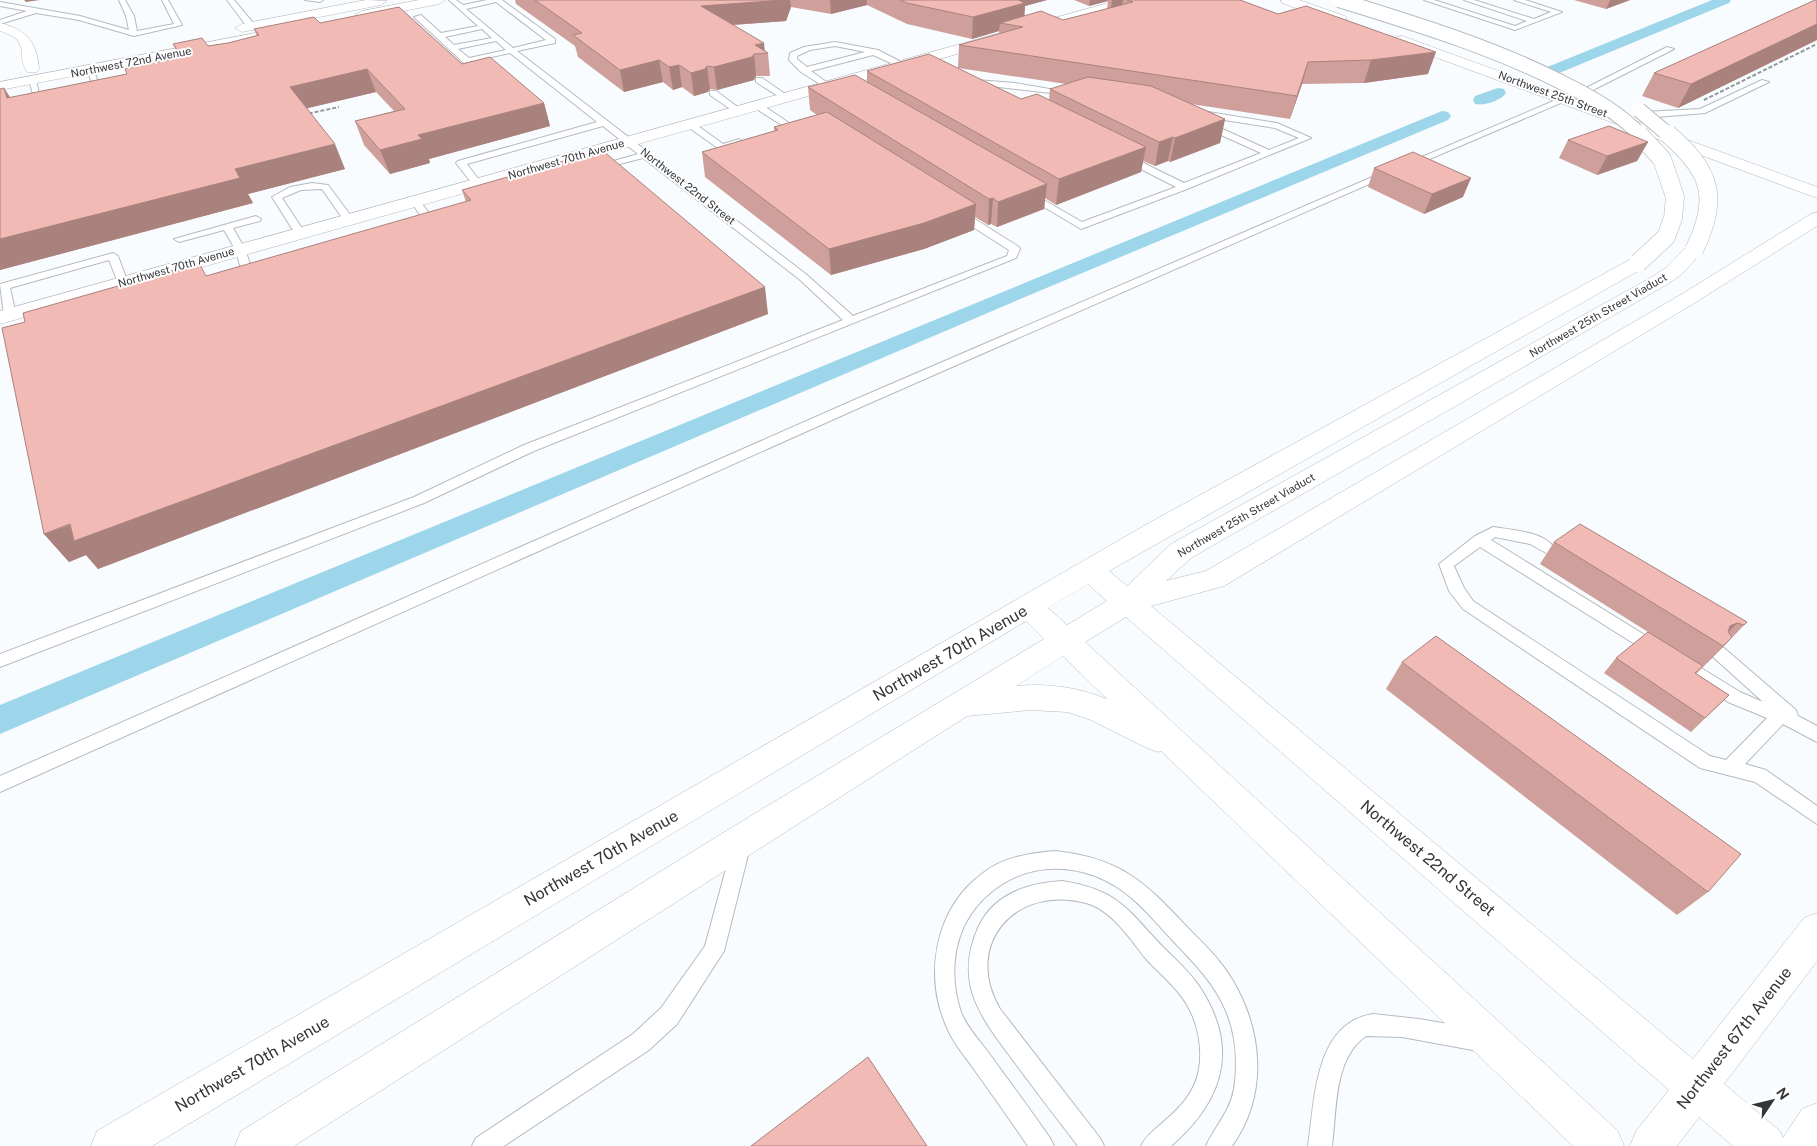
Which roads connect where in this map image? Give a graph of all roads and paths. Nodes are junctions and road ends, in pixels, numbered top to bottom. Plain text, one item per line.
1 (122, 0) edge
2 (164, 0) edge
3 (230, 0) edge
4 (308, 0) edge
5 (320, 0) edge
6 (385, 0) edge
7 (439, 0) edge
8 (452, 0) edge
9 (497, 0) edge
10 (1133, 0) edge
11 (1287, 0) edge
12 (1339, 0) edge
13 (1366, 0) edge
14 (1427, 0) edge
15 (1467, 0) edge
16 (1517, 0) edge
17 (0, 4) edge
18 (460, 8) junction
19 (34, 10) junction
20 (1323, 10) edge
21 (418, 17) dead end
22 (1534, 21) junction
23 (0, 22) edge
24 (251, 26) junction
25 (1346, 26) edge
26 (0, 27) edge
27 (483, 27) junction
28 (134, 34) junction
29 (439, 36) junction
30 (1388, 36) edge
31 (496, 39) junction
32 (453, 48) junction
33 (195, 49) junction
34 (1670, 50) dead end
35 (510, 51) junction
36 (1433, 51) junction
37 (875, 52) junction
38 (1417, 56) edge
39 (928, 58) junction
40 (903, 65) junction
41 (944, 66) edge
42 (90, 70) junction
43 (804, 70) junction
44 (0, 74) edge
45 (32, 75) junction
46 (759, 80) edge
47 (1765, 82) dead end
48 (837, 86) junction
49 (0, 87) edge
50 (1582, 92) junction
51 (1611, 92) dead end
52 (713, 93) edge
53 (1002, 95) edge
54 (1080, 95) edge
55 (787, 98) junction
56 (92, 99) edge
57 (1566, 99) junction
58 (1626, 101) dead end
59 (758, 106) junction
60 (48, 108) edge
61 (739, 112) junction
62 (1644, 114) junction
63 (605, 123) junction
64 (691, 125) junction
65 (774, 132) edge
66 (748, 139) edge
67 (630, 142) junction
68 (1114, 152) edge
69 (1268, 153) junction
70 (646, 154) junction
71 (589, 171) edge
72 (1814, 177) edge
73 (478, 184) junction
74 (1014, 187) edge
75 (1184, 187) junction
76 (1817, 192) edge
77 (416, 202) junction
78 (948, 206) edge
79 (456, 209) edge
80 (1817, 218) edge
81 (256, 219) dead end
82 (349, 220) junction
83 (227, 226) junction
84 (300, 233) junction
85 (179, 240) dead end
86 (240, 249) junction
87 (219, 278) edge
88 (124, 283) junction
89 (5, 317) edge
90 (850, 321) junction
91 (1480, 540) junction
92 (1548, 549) dead end
93 (1091, 571) junction
94 (1127, 602) junction
95 (1029, 607) junction
96 (1066, 641) junction
97 (1718, 652) edge
98 (0, 661) edge
99 (961, 705) junction
100 (1780, 716) junction
101 (1800, 724) junction
102 (1817, 735) edge
103 (1183, 751) junction
104 (1729, 768) junction
105 (0, 784) edge
106 (1817, 816) edge
107 (743, 839) junction
108 (1817, 931) edge
109 (1493, 1042) junction
110 (1697, 1086) junction
111 (1817, 1124) edge
112 (112, 1146) edge
113 (256, 1146) edge
114 (484, 1146) edge
115 (1042, 1146) edge
116 (1092, 1146) edge
117 (1153, 1146) edge
118 (1218, 1146) edge
119 (1320, 1146) edge
120 (1603, 1146) edge
121 (1651, 1146) edge
122 (1765, 1146) edge
123 (1801, 1146) edge

1 - 28 lane
2 - 28 lane
3 - 24 lane
4 - 5 lane
6 - 24 main road, Northwest 72nd Avenue
7 - 33 main road, Northwest 72nd Avenue
8 - 18 lane, Northwest 22nd Street
9 - 18 lane
9 - 35 lane
10 - 39 main road, Northwest 70th Avenue
11 - 20 main road, Northwest 25th Street
12 - 93 main road, Northwest 25th Street Viaduct, bridge
13 - 51 main road
14 - 22 lane
15 - 22 lane
16 - 22 lane
17 - 19 lane
18 - 27 lane, Northwest 22nd Street
19 - 23 lane
19 - 28 lane
20 - 25 main road, Northwest 25th Street
20 - 50 main road, Northwest 25th Street
21 - 29 lane
24 - 33 main road
24 - 45 main road, Northwest 72nd Avenue
26 - 45 main road
27 - 29 lane
27 - 31 lane, Northwest 22nd Street
29 - 32 lane
30 - 36 main road, Northwest 25th Street
31 - 32 lane
31 - 35 lane, Northwest 22nd Street
32 - 35 lane
33 - 42 main road, Northwest 72nd Avenue
34 - 50 lane
35 - 63 lane, Northwest 22nd Street
36 - 38 lane
36 - 57 main road, Northwest 25th Street
37 - 40 lane
37 - 43 lane
37 - 43 lane
39 - 40 main road, Northwest 70th Avenue
39 - 41 lane
40 - 48 main road, Northwest 70th Avenue
42 - 45 main road, Northwest 72nd Avenue
42 - 56 lane
43 - 48 lane
44 - 45 main road
45 - 49 main road, Northwest 72nd Avenue
45 - 60 lane
46 - 55 lane
47 - 62 lane
48 - 55 main road, Northwest 70th Avenue
50 - 57 main road
50 - 62 main road, Northwest 25th Street
52 - 61 lane
53 - 54 lane
55 - 59 main road, Northwest 70th Avenue
57 - 76 main road, Northwest 25th Street
57 - 105 lane
58 - 94 main road, Northwest 25th Street Viaduct, bridge
59 - 61 main road, Northwest 70th Avenue
59 - 65 lane
61 - 64 main road, Northwest 70th Avenue
62 - 72 main road, Northwest 25th Street
63 - 67 lane, Northwest 22nd Street
63 - 73 lane
64 - 66 lane
64 - 67 main road, Northwest 70th Avenue
67 - 70 lane, Northwest 22nd Street
67 - 73 main road, Northwest 70th Avenue
68 - 75 lane
69 - 69 lane
69 - 75 lane
70 - 71 lane
70 - 90 lane, Northwest 22nd Street
73 - 77 main road, Northwest 70th Avenue
74 - 75 lane
77 - 79 lane
77 - 82 main road, Northwest 70th Avenue
78 - 90 lane
80 - 94 main road
81 - 83 lane
82 - 84 main road, Northwest 70th Avenue
82 - 84 lane
83 - 85 lane
83 - 86 lane
84 - 86 main road, Northwest 70th Avenue
86 - 87 lane
86 - 88 main road, Northwest 70th Avenue
88 - 89 main road, Northwest 70th Avenue
88 - 89 lane
90 - 98 lane
91 - 92 lane
91 - 100 lane
91 - 104 lane
93 - 94 main road, Northwest 22nd Street
93 - 95 main road, Northwest 70th Avenue
94 - 96 main road
94 - 110 main road, Northwest 22nd Street
95 - 96 main road
95 - 112 main road, Northwest 70th Avenue
96 - 99 main road
96 - 103 main road
97 - 101 lane
99 - 103 main road
99 - 107 main road
100 - 101 lane
100 - 104 lane
101 - 102 lane
103 - 109 main road
104 - 106 lane
107 - 113 main road
107 - 114 lane
108 - 110 main road, Northwest 67th Avenue
109 - 119 lane
109 - 120 main road
110 - 121 main road, Northwest 67th Avenue
110 - 122 main road, Northwest 22nd Street
111 - 123 main road
115 - 118 lane
116 - 117 lane

